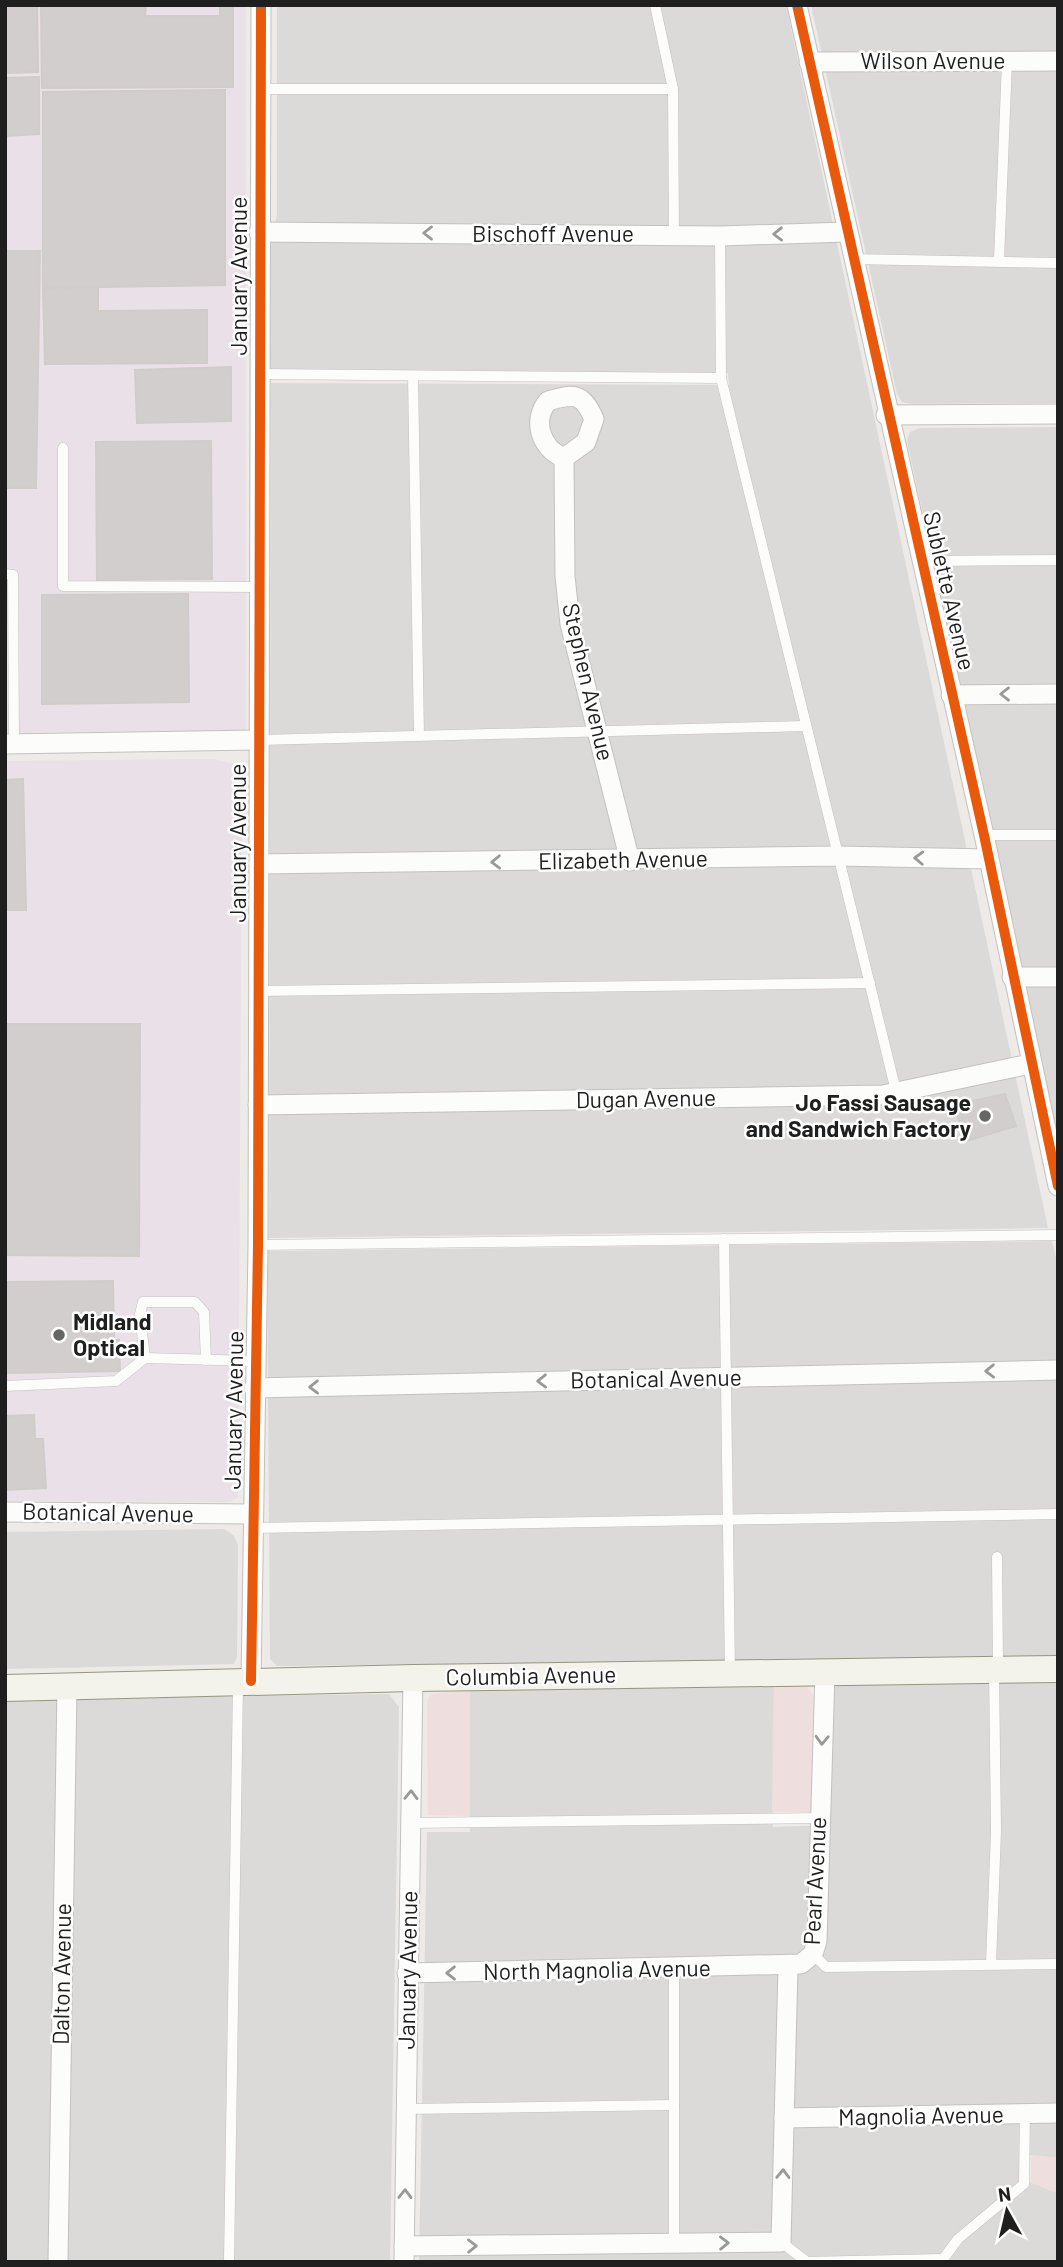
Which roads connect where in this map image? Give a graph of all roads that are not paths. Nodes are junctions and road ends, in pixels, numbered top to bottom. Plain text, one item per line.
1 (261, 5) edge
2 (656, 5) edge
3 (797, 5) edge
4 (1007, 61) junction
5 (1058, 61) edge
6 (809, 62) junction
7 (261, 89) junction
8 (673, 89) junction
9 (259, 232) junction
10 (846, 233) junction
11 (674, 235) junction
12 (720, 236) junction
13 (852, 258) junction
14 (999, 260) junction
15 (1058, 263) edge
16 (260, 374) junction
17 (412, 376) junction
18 (721, 377) junction
19 (1058, 414) edge
20 (886, 415) junction
21 (63, 448) dead end
22 (564, 458) dead end
23 (1058, 560) edge
24 (921, 561) junction
25 (5, 574) edge
26 (260, 587) junction
27 (1058, 694) edge
28 (951, 695) junction
29 (806, 726) junction
30 (599, 731) junction
31 (419, 736) junction
32 (259, 740) junction
33 (10, 743) edge
34 (984, 835) junction
35 (1058, 835) edge
36 (838, 856) junction
37 (988, 859) junction
38 (630, 861) junction
39 (259, 864) junction
40 (1012, 977) junction
41 (1058, 977) edge
42 (870, 983) junction
43 (259, 991) junction
44 (1030, 1064) junction
45 (896, 1091) junction
46 (258, 1105) junction
47 (1058, 1186) edge
48 (1058, 1235) edge
49 (724, 1239) junction
50 (258, 1245) junction
51 (145, 1358) junction
52 (206, 1360) junction
53 (255, 1361) junction
54 (1058, 1370) edge
55 (725, 1377) junction
56 (5, 1386) edge
57 (254, 1388) junction
58 (5, 1512) edge
59 (1058, 1514) edge
60 (727, 1518) junction
61 (253, 1521) junction
62 (997, 1557) dead end
63 (1058, 1669) edge
64 (996, 1670) junction
65 (825, 1672) junction
66 (730, 1674) junction
67 (412, 1678) junction
68 (244, 1682) junction
69 (67, 1686) junction
70 (5, 1688) edge
71 (819, 1818) junction
72 (411, 1823) junction
73 (813, 1954) junction
74 (991, 1964) junction
75 (1058, 1964) edge
76 (788, 1967) junction
77 (674, 1969) junction
78 (407, 1973) junction
79 (674, 2105) junction
80 (405, 2109) junction
81 (1058, 2113) edge
82 (1025, 2114) junction
83 (784, 2119) junction
84 (781, 2242) junction
85 (674, 2244) junction
86 (404, 2254) edge
87 (942, 2260) edge
88 (58, 2262) edge
89 (229, 2262) edge

1 - 7 street, January Avenue
2 - 8 lane
3 - 6 street, Sublette Avenue
4 - 5 street, Wilson Avenue
4 - 6 street, Wilson Avenue
4 - 14 lane
6 - 10 street, Sublette Avenue
7 - 8 lane
7 - 9 street, January Avenue
8 - 11 lane
11 -> 9 street, Bischoff Avenue
9 - 16 street, January Avenue
10 -> 12 street, Bischoff Avenue
10 - 13 street, Sublette Avenue
11 - 12 street, Bischoff Avenue
12 - 18 lane
13 - 14 lane
13 - 20 street, Sublette Avenue
14 - 15 lane
16 - 17 lane
16 - 26 street, January Avenue
17 - 18 lane
17 - 31 lane
18 - 29 lane
19 - 20 street
20 - 24 street, Sublette Avenue
21 - 26 lane
22 - 30 street, Stephen Avenue
23 - 24 lane
24 - 28 street, Sublette Avenue
25 - 33 lane
26 - 32 street, January Avenue
27 -> 28 street
28 - 34 street, Sublette Avenue
29 - 30 lane
29 - 36 lane
30 - 31 lane
30 - 38 street, Stephen Avenue
31 - 32 lane
32 - 33 street
32 - 39 street, January Avenue
34 - 35 lane
34 - 37 street, Sublette Avenue
37 -> 36 street, Elizabeth Avenue
36 - 38 street, Elizabeth Avenue
36 - 42 lane
37 - 40 street, Sublette Avenue
38 -> 39 street, Elizabeth Avenue
39 - 43 street, January Avenue
40 - 41 street
40 - 44 street, Sublette Avenue
42 - 43 lane
42 - 45 lane
43 - 46 street, January Avenue
44 - 45 street, Dugan Avenue
44 - 47 street, Sublette Avenue
45 - 46 street, Dugan Avenue
46 - 50 street, January Avenue
48 - 49 lane
49 - 50 lane
49 - 55 lane
50 - 53 street, January Avenue
51 - 52 lane
51 - 52 lane
51 - 56 lane
52 - 53 lane
53 - 57 street, January Avenue
54 -> 55 street, Botanical Avenue
55 -> 57 street, Botanical Avenue
55 - 60 lane
57 - 61 street, January Avenue
58 - 61 street, Botanical Avenue
59 - 60 lane
60 - 61 lane
60 - 66 lane
61 - 68 street, January Avenue
62 - 64 lane
63 - 64 street, Columbia Avenue
64 - 65 street, Columbia Avenue
64 - 74 lane
65 - 66 street, Columbia Avenue
65 -> 71 street, Pearl Avenue
66 - 67 street, Columbia Avenue
67 - 68 street, Columbia Avenue
72 -> 67 street, January Avenue
68 - 69 street, Columbia Avenue
68 - 89 lane
69 - 70 street, Columbia Avenue
69 - 88 street, Dalton Avenue
71 - 72 lane
71 - 73 street, Pearl Avenue
72 - 78 street, January Avenue
73 - 74 lane
73 - 76 street, Pearl Avenue
74 - 75 lane
76 - 77 street, North Magnolia Avenue
76 - 83 street, Pearl Avenue
77 -> 78 street, North Magnolia Avenue
77 - 79 lane
78 - 80 street, January Avenue
79 - 80 lane
79 - 85 lane
86 -> 80 street, January Avenue
81 - 82 street, Magnolia Avenue
82 - 83 street, Magnolia Avenue
82 - 87 lane
84 -> 83 street, Pearl Avenue
85 -> 84 street
84 - 87 lane
86 -> 85 street

